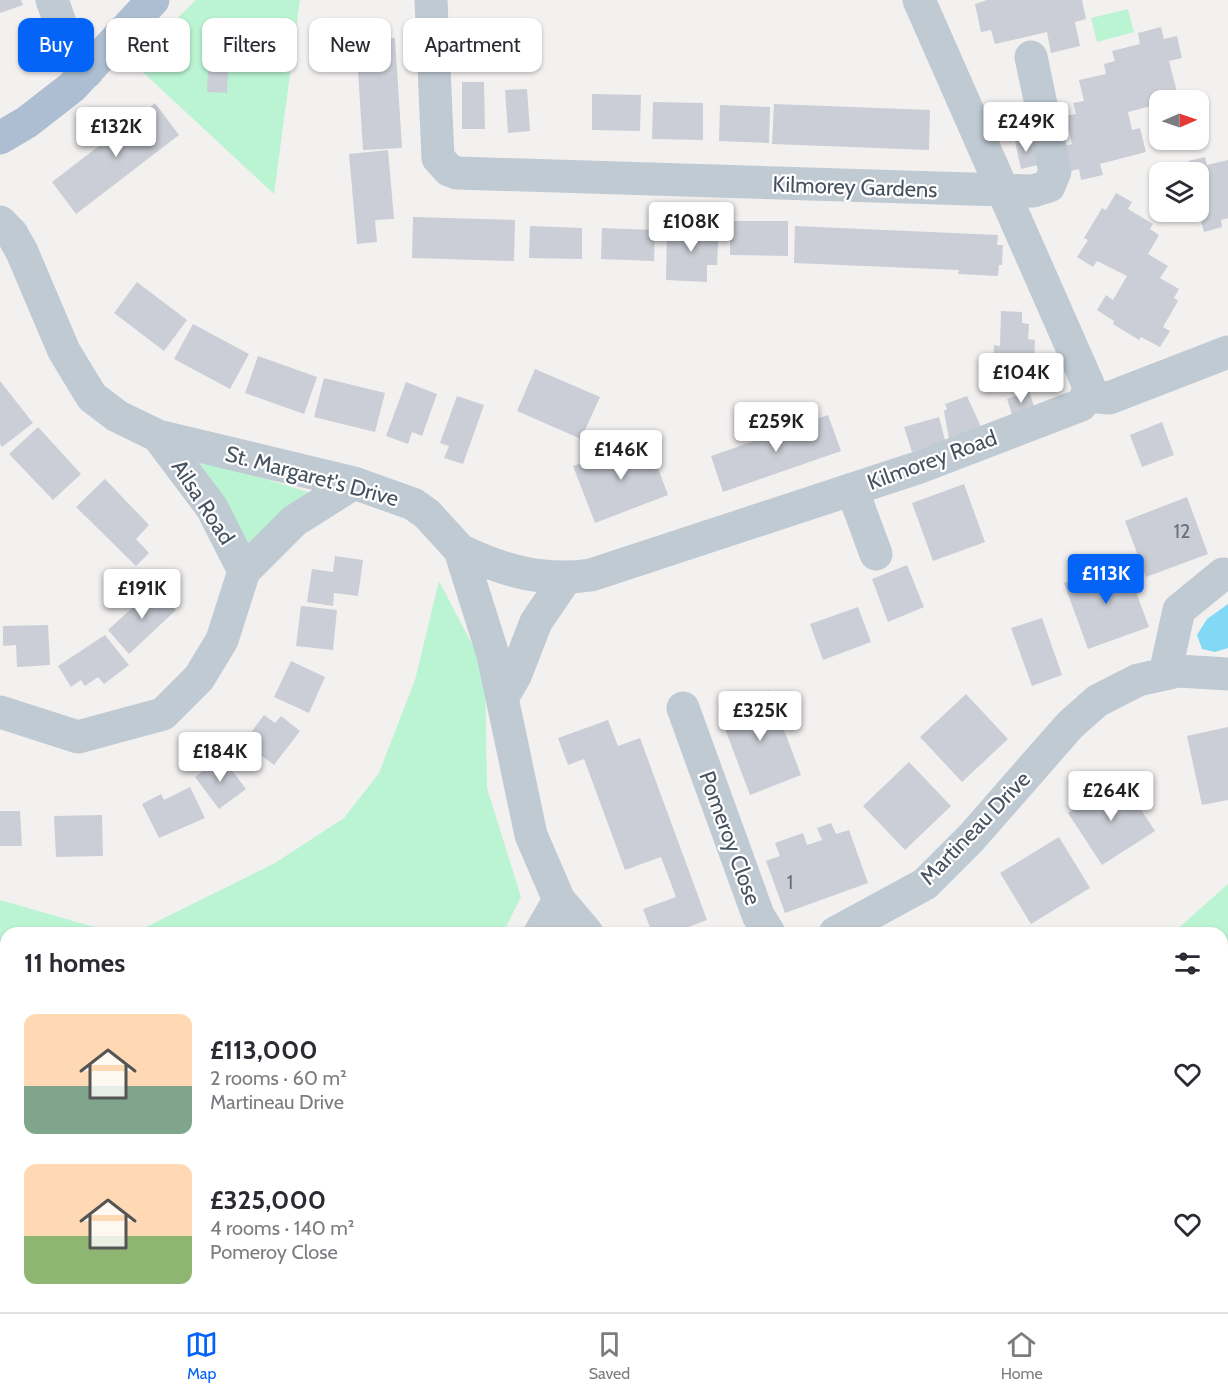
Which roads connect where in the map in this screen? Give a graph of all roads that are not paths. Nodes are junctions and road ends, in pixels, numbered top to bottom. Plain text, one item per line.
1 (52, 0) edge
2 (153, 0) edge
3 (431, 0) edge
4 (919, 0) edge
5 (58, 18) edge
6 (1031, 57) dead end
7 (94, 64) edge
8 (87, 72) edge
9 (0, 138) edge
10 (1004, 191) junction
11 (0, 222) edge
12 (1228, 352) edge
13 (1088, 396) junction
14 (159, 436) junction
15 (354, 483) junction
16 (852, 489) junction
17 (460, 550) junction
18 (876, 554) dead end
19 (244, 570) junction
20 (1223, 574) dead end
21 (566, 578) junction
22 (1165, 674) junction
23 (1228, 674) edge
24 (503, 696) junction
25 (683, 708) dead end
26 (0, 712) edge
27 (559, 900) junction
28 (543, 927) edge
29 (582, 927) edge
30 (765, 927) edge
31 (846, 927) edge

1 - 5 street
2 - 7 main road
3 - 10 street, Kilmorey Gardens
4 - 10 street
6 - 10 street, Kilmorey Gardens
8 - 9 main road
10 - 13 street
11 - 14 street, St. Margaret's Drive
12 - 13 street
13 - 16 street, Kilmorey Road
14 - 15 street, St. Margaret's Drive
14 - 19 street, Ailsa Road
15 - 17 street, St. Margaret's Drive
15 - 19 street, Ailsa Road
16 - 18 street
16 - 21 street, Kilmorey Road
17 - 21 street, Kilmorey Road
17 - 24 street, St. Margaret's Drive
19 - 26 street, Ailsa Road
20 - 22 street
21 - 24 street
22 - 23 street, Martineau Drive
22 - 31 street, Martineau Drive
24 - 27 street, St. Margaret's Drive
25 - 30 street, Pomeroy Close
27 - 28 street
27 - 29 street, St. Margaret's Drive

